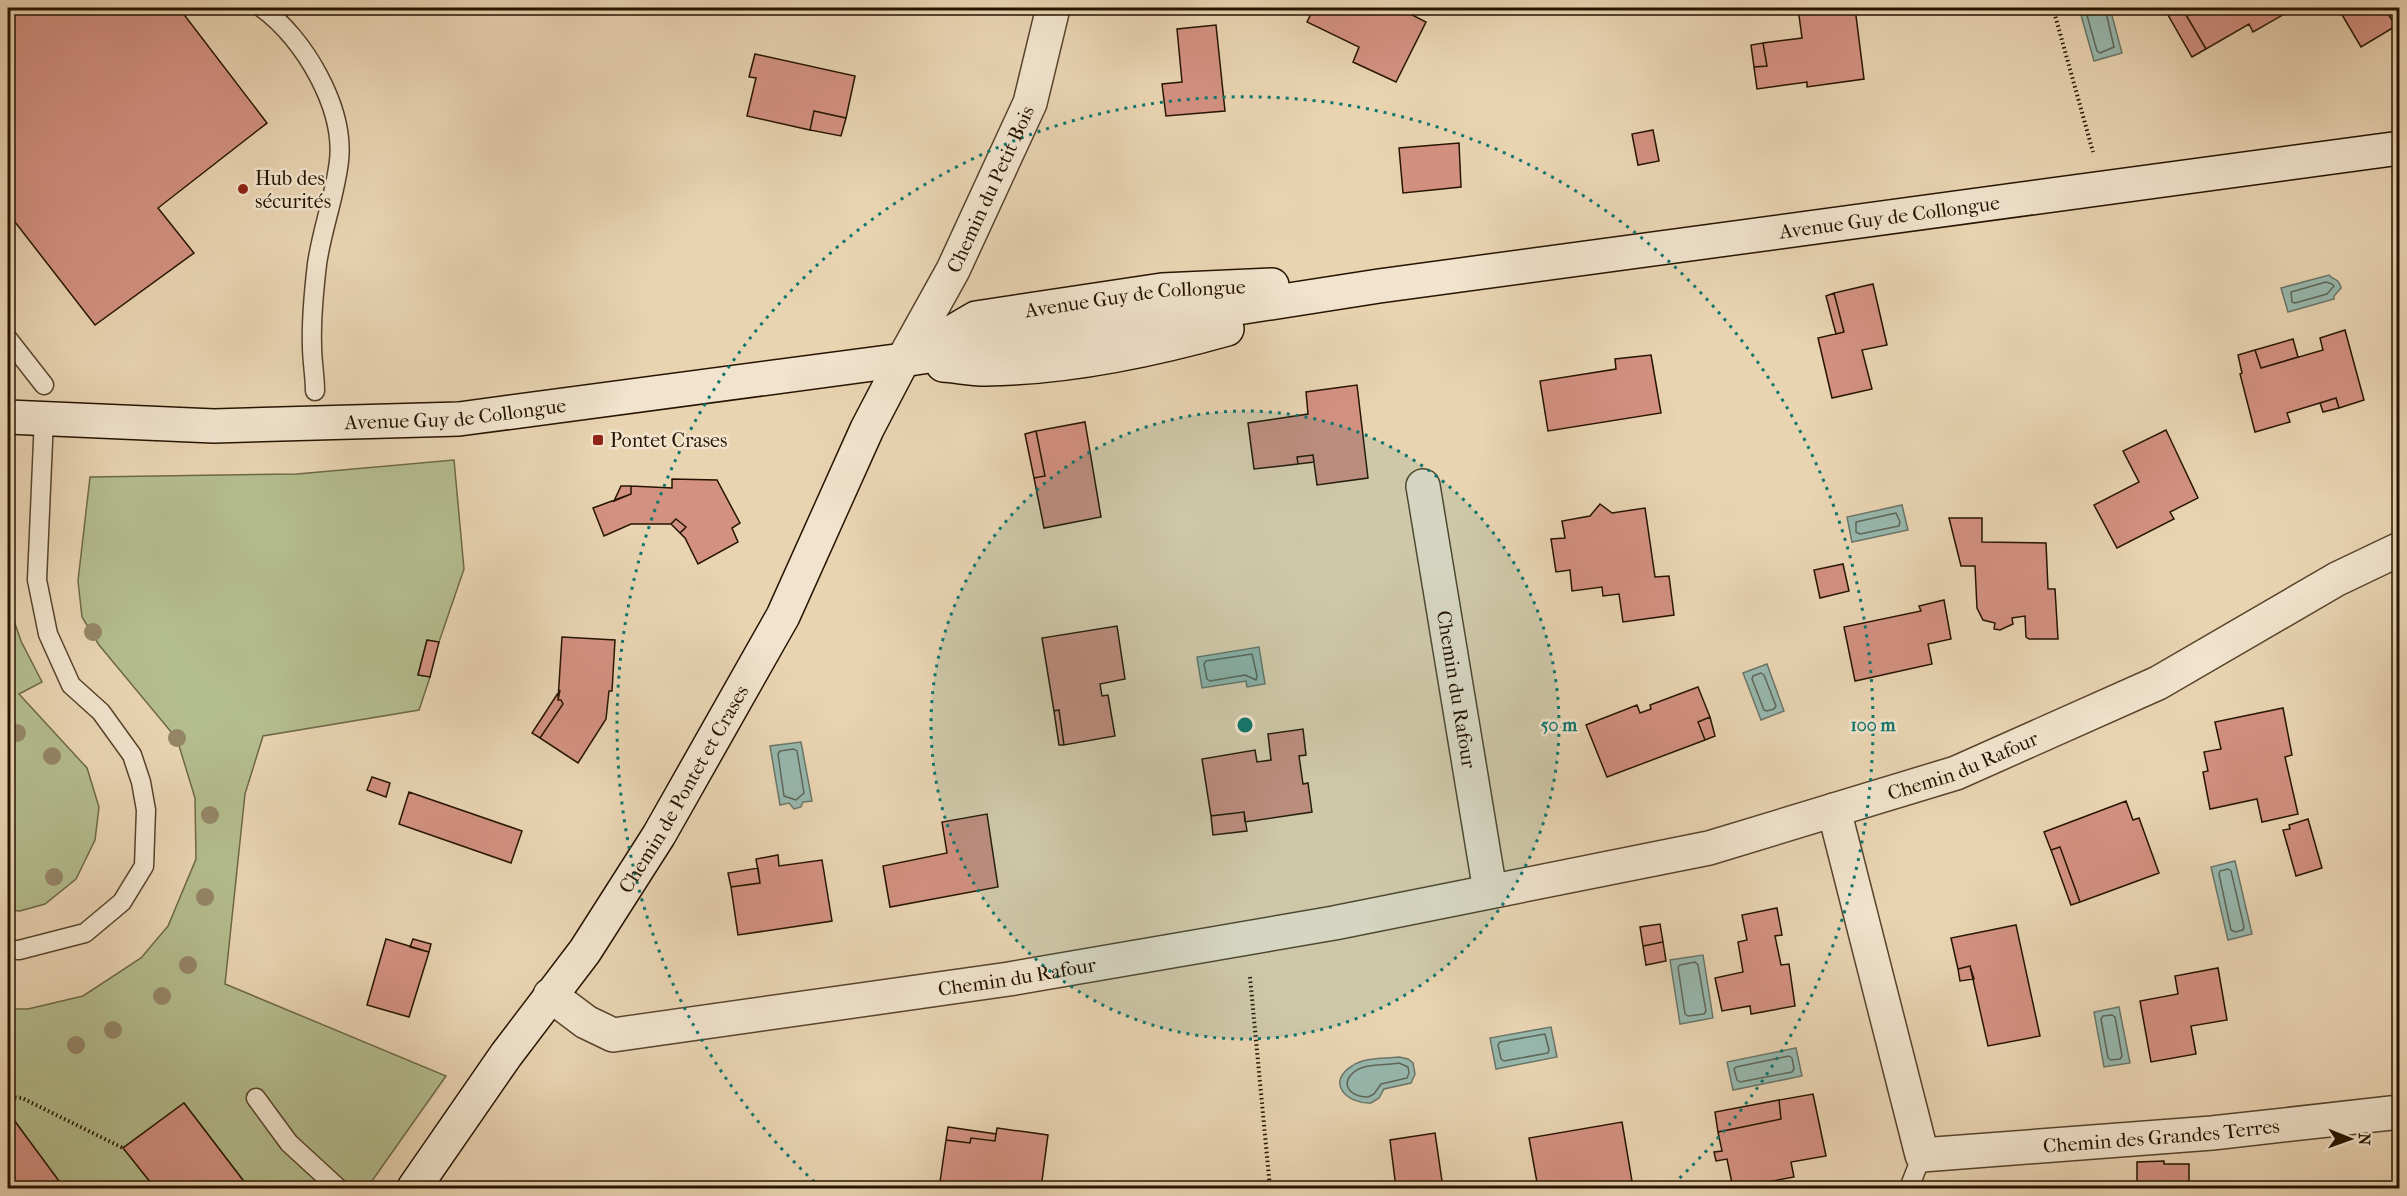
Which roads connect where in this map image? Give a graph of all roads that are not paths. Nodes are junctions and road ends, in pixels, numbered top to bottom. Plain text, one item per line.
1 (262, 8) edge
2 (1053, 8) edge
3 (2400, 148) edge
4 (1379, 286) junction
5 (8, 339) edge
6 (903, 360) junction
7 (44, 385) dead end
8 (315, 391) dead end
9 (8, 417) edge
10 (44, 418) junction
11 (1423, 486) dead end
12 (2400, 549) edge
13 (1834, 810) junction
14 (1490, 891) junction
15 (8, 950) edge
16 (550, 995) junction
17 (256, 1098) dead end
18 (2400, 1112) edge
19 (1922, 1155) junction
20 (338, 1188) edge
21 (414, 1188) edge
22 (1909, 1188) edge

1 - 8 lane
2 - 6 main road, Chemin du Petit Bois
3 - 4 main road, Avenue Guy de Collongue
4 - 6 main road, Avenue Guy de Collongue
4 - 6 main road, Avenue Guy de Collongue
5 - 7 lane
6 - 10 main road, Avenue Guy de Collongue
6 - 16 main road, Chemin de Pontet et Crases
9 - 10 main road, Avenue Guy de Collongue
10 - 15 lane
11 - 14 main road, Chemin du Rafour
12 - 13 main road, Chemin du Rafour
13 - 14 main road, Chemin du Rafour
13 - 19 main road
14 - 16 main road, Chemin du Rafour
16 - 21 main road, Chemin de Pontet et Crases
17 - 20 lane
18 - 19 main road, Chemin des Grandes Terres
19 - 22 lane

